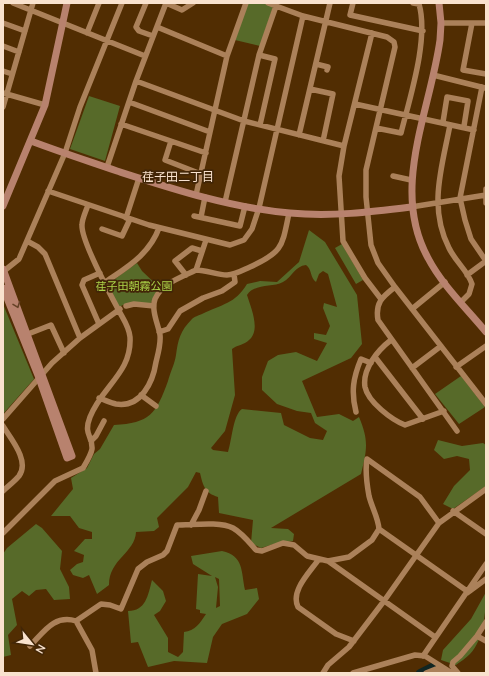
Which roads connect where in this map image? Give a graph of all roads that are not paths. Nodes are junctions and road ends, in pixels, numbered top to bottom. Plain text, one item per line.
1 (13, 3) edge
2 (33, 3) edge
3 (67, 3) edge
4 (99, 3) edge
5 (122, 3) edge
6 (146, 3) edge
7 (166, 3) edge
8 (193, 3) edge
9 (246, 3) edge
10 (268, 3) edge
11 (330, 3) edge
12 (353, 3) edge
13 (413, 3) edge
14 (439, 3) edge
15 (279, 6) edge
16 (31, 10) junction
17 (303, 16) junction
18 (63, 22) junction
19 (326, 22) junction
20 (3, 23) edge
21 (441, 23) junction
22 (472, 23) junction
23 (486, 23) edge
24 (157, 27) junction
25 (25, 31) junction
26 (423, 31) junction
27 (87, 33) junction
28 (372, 33) junction
29 (153, 36) junction
30 (106, 41) junction
31 (3, 46) edge
32 (19, 52) junction
33 (259, 55) junction
34 (145, 56) junction
35 (228, 56) junction
36 (316, 64) junction
37 (327, 70) dead end
38 (3, 71) edge
39 (12, 74) junction
40 (486, 74) edge
41 (433, 75) junction
42 (136, 81) junction
43 (484, 88) edge
44 (310, 89) junction
45 (5, 93) edge
46 (129, 102) junction
47 (355, 104) junction
48 (45, 105) junction
49 (3, 107) edge
50 (380, 109) junction
51 (214, 110) junction
52 (405, 115) junction
53 (423, 119) junction
54 (244, 121) junction
55 (442, 122) junction
56 (121, 124) junction
57 (260, 125) junction
58 (450, 125) junction
59 (464, 126) junction
60 (376, 128) junction
61 (277, 130) junction
62 (474, 130) junction
63 (210, 132) junction
64 (299, 135) junction
65 (31, 141) junction
66 (171, 141) junction
67 (323, 141) junction
68 (344, 146) junction
69 (65, 153) junction
70 (206, 153) junction
71 (107, 167) junction
72 (201, 174) junction
73 (393, 176) dead end
74 (140, 178) junction
75 (411, 180) junction
76 (48, 191) junction
77 (486, 193) edge
78 (196, 195) junction
79 (205, 197) junction
80 (460, 198) junction
81 (225, 202) junction
82 (436, 202) junction
83 (486, 203) edge
84 (88, 205) junction
85 (3, 206) edge
86 (245, 206) junction
87 (411, 207) junction
88 (259, 208) junction
89 (289, 213) junction
90 (367, 213) junction
91 (341, 214) junction
92 (194, 216) dead end
93 (201, 217) junction
94 (128, 218) junction
95 (159, 228) junction
96 (102, 229) dead end
97 (206, 240) junction
98 (27, 241) junction
99 (202, 251) junction
100 (486, 261) edge
101 (4, 270) edge
102 (196, 270) junction
103 (100, 273) junction
104 (234, 274) junction
105 (186, 275) junction
106 (467, 275) junction
107 (445, 282) junction
108 (104, 283) junction
109 (395, 287) junction
110 (3, 288) edge
111 (381, 299) junction
112 (461, 302) junction
113 (154, 306) junction
114 (122, 308) junction
115 (412, 309) junction
116 (99, 324) junction
117 (159, 332) junction
118 (486, 332) edge
119 (28, 334) junction
120 (80, 338) junction
121 (391, 340) junction
122 (441, 346) junction
123 (486, 346) edge
124 (64, 353) junction
125 (375, 357) junction
126 (371, 364) junction
127 (456, 367) junction
128 (412, 368) junction
129 (41, 376) junction
130 (141, 395) junction
131 (99, 398) junction
132 (486, 404) edge
133 (156, 406) dead end
134 (444, 411) junction
135 (356, 412) dead end
136 (3, 419) edge
137 (423, 419) junction
138 (104, 421) dead end
139 (3, 426) edge
140 (457, 431) dead end
141 (91, 441) junction
142 (486, 489) edge
143 (3, 491) edge
144 (206, 491) dead end
145 (453, 511) junction
146 (439, 523) junction
147 (191, 525) junction
148 (379, 529) junction
149 (3, 533) edge
150 (486, 534) edge
151 (417, 555) junction
152 (319, 559) junction
153 (328, 561) junction
154 (486, 564) edge
155 (486, 579) edge
156 (465, 593) junction
157 (384, 601) junction
158 (76, 621) junction
159 (486, 622) edge
160 (477, 636) junction
161 (435, 637) junction
162 (354, 641) junction
163 (486, 641) edge
164 (30, 646) dead end
165 (422, 656) junction
166 (449, 672) edge
167 (96, 673) edge
168 (323, 673) edge
169 (353, 673) edge
170 (426, 673) edge
171 (458, 673) edge

1 - 16 street
2 - 16 street
3 - 18 street
4 - 27 street
5 - 30 street
6 - 29 street
7 - 8 street
7 - 24 street
9 - 35 street
10 - 15 street
11 - 19 street
12 - 26 street
13 - 26 street
14 - 21 street
15 - 17 street
15 - 33 street
16 - 18 street
16 - 25 street
17 - 19 street
17 - 61 street
18 - 27 street
18 - 48 street
19 - 28 street
19 - 36 street
20 - 25 street
21 - 22 street
21 - 41 street
22 - 23 street
22 - 40 street
24 - 29 street
24 - 35 street
25 - 32 street
26 - 52 street
27 - 30 street
28 - 47 street
28 - 50 street
29 - 34 street
30 - 34 street
30 - 69 street
31 - 32 street
32 - 39 street
33 - 54 street
33 - 57 street
34 - 42 street
35 - 51 street
36 - 37 street
36 - 44 street
38 - 39 street
39 - 45 street
41 - 43 street
41 - 53 street
42 - 46 street
42 - 51 street
43 - 62 street
44 - 64 street
44 - 67 street
45 - 48 street
45 - 49 street
46 - 56 street
46 - 63 street
47 - 50 street
47 - 68 street
48 - 65 street
50 - 52 street
50 - 60 street
51 - 54 street
51 - 63 street
52 - 53 street
52 - 60 street
53 - 55 street
53 - 75 street
54 - 57 street
54 - 81 street
55 - 58 street
55 - 59 street
56 - 66 street
56 - 71 street
57 - 61 street
58 - 59 street
58 - 82 street
59 - 62 street
60 - 90 street
61 - 64 street
61 - 88 street
62 - 80 street
63 - 70 street
64 - 67 street
65 - 69 street
65 - 85 street
66 - 70 street
66 - 72 street
67 - 68 street
68 - 91 street
69 - 71 street
69 - 76 street
70 - 72 street
71 - 74 street
72 - 78 street
73 - 75 street
74 - 78 street
74 - 94 street
75 - 87 street
76 - 84 street
76 - 98 street
77 - 80 street
77 - 83 street
78 - 79 street
79 - 81 street
79 - 93 street
80 - 82 street
80 - 100 street
81 - 86 street
82 - 87 street
82 - 106 street
84 - 94 street
84 - 103 street
86 - 88 street
86 - 93 street
87 - 90 street
87 - 107 street
88 - 89 street
88 - 97 street
89 - 91 street
89 - 104 street
90 - 91 street
90 - 109 street
91 - 111 street
92 - 93 street
94 - 95 street
94 - 96 street
95 - 97 street
95 - 108 street
97 - 99 street
98 - 101 street
98 - 120 street
99 - 102 street
99 - 105 street
100 - 106 street
101 -> 119 street
102 - 104 street
102 - 105 street
103 - 108 street
103 - 116 street
104 - 117 street
105 - 113 street
106 - 112 street
107 - 112 street
107 - 115 street
108 - 114 street
109 - 111 street
109 - 115 street
110 - 129 street
111 - 121 street
112 - 118 street
113 - 114 street
113 - 117 street
114 - 116 street
114 - 131 street
115 - 122 street
116 - 120 street
117 - 130 street
119 - 124 street
119 - 129 street
120 - 124 street
121 - 125 street
121 - 128 street
122 - 127 street
122 - 128 street
123 - 127 street
124 - 129 street
125 - 126 street
125 - 137 street
126 - 135 street
126 - 137 street
127 - 132 street
128 - 134 street
129 - 129 street
129 - 136 street
130 - 131 street
130 - 133 street
131 - 141 street
134 - 137 street
134 - 140 street
138 - 141 street
139 - 143 street
141 - 149 street
142 - 145 street
144 - 147 street
145 - 146 street
145 - 150 street
146 - 148 street
146 - 151 street
147 - 152 street
147 - 158 street
148 - 151 street
148 - 153 street
151 - 156 street
151 - 157 street
152 - 153 street
152 - 162 street
153 - 157 street
154 - 156 street
155 - 156 street
156 - 161 street
157 - 161 street
157 - 162 street
158 - 164 street
158 - 167 street
159 - 160 street
160 - 163 street
160 - 171 street
161 - 165 street
162 - 168 street
165 - 166 street
165 - 169 street
166 - 170 street

